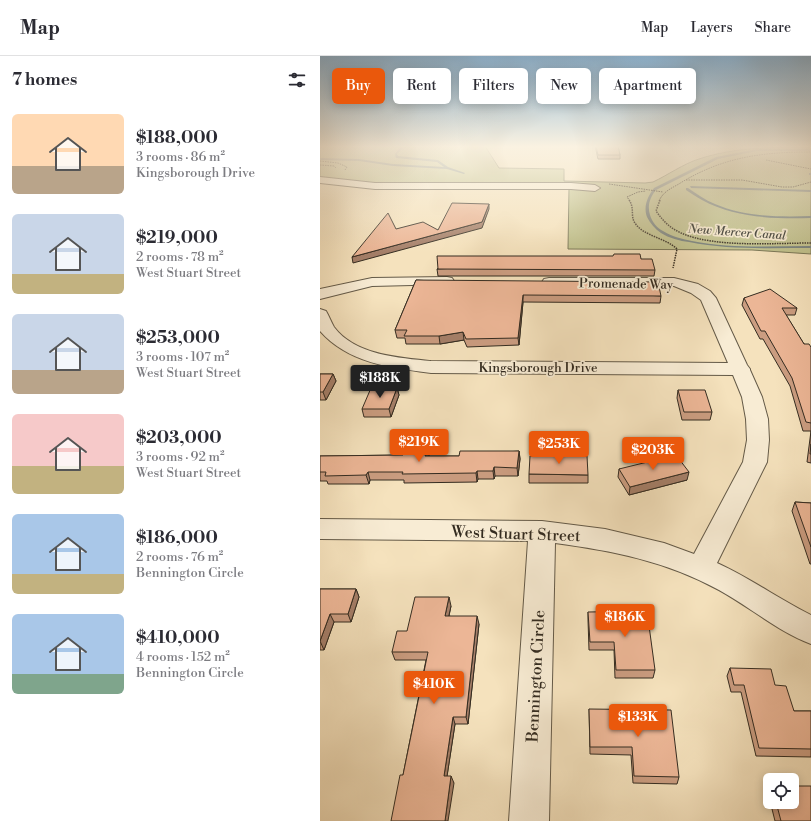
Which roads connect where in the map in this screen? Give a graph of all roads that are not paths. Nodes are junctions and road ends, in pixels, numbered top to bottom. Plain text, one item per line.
1 (336, 182) edge
2 (595, 188) dead end
3 (466, 282) edge
4 (529, 282) edge
5 (320, 294) edge
6 (320, 314) edge
7 (338, 342) junction
8 (320, 348) edge
9 (741, 369) junction
10 (320, 529) edge
11 (542, 531) junction
12 (701, 568) junction
13 (811, 630) edge
14 (529, 821) edge

1 - 2 street
3 - 5 street
4 - 9 street, Promenade Way
6 - 7 street, Kingsborough Drive
7 - 8 street
7 - 9 street, Kingsborough Drive
9 - 12 street, Promenade Way
10 - 11 street, West Stuart Street
11 - 12 street, West Stuart Street
11 - 14 street, Bennington Circle
12 - 13 street, West Stuart Street

